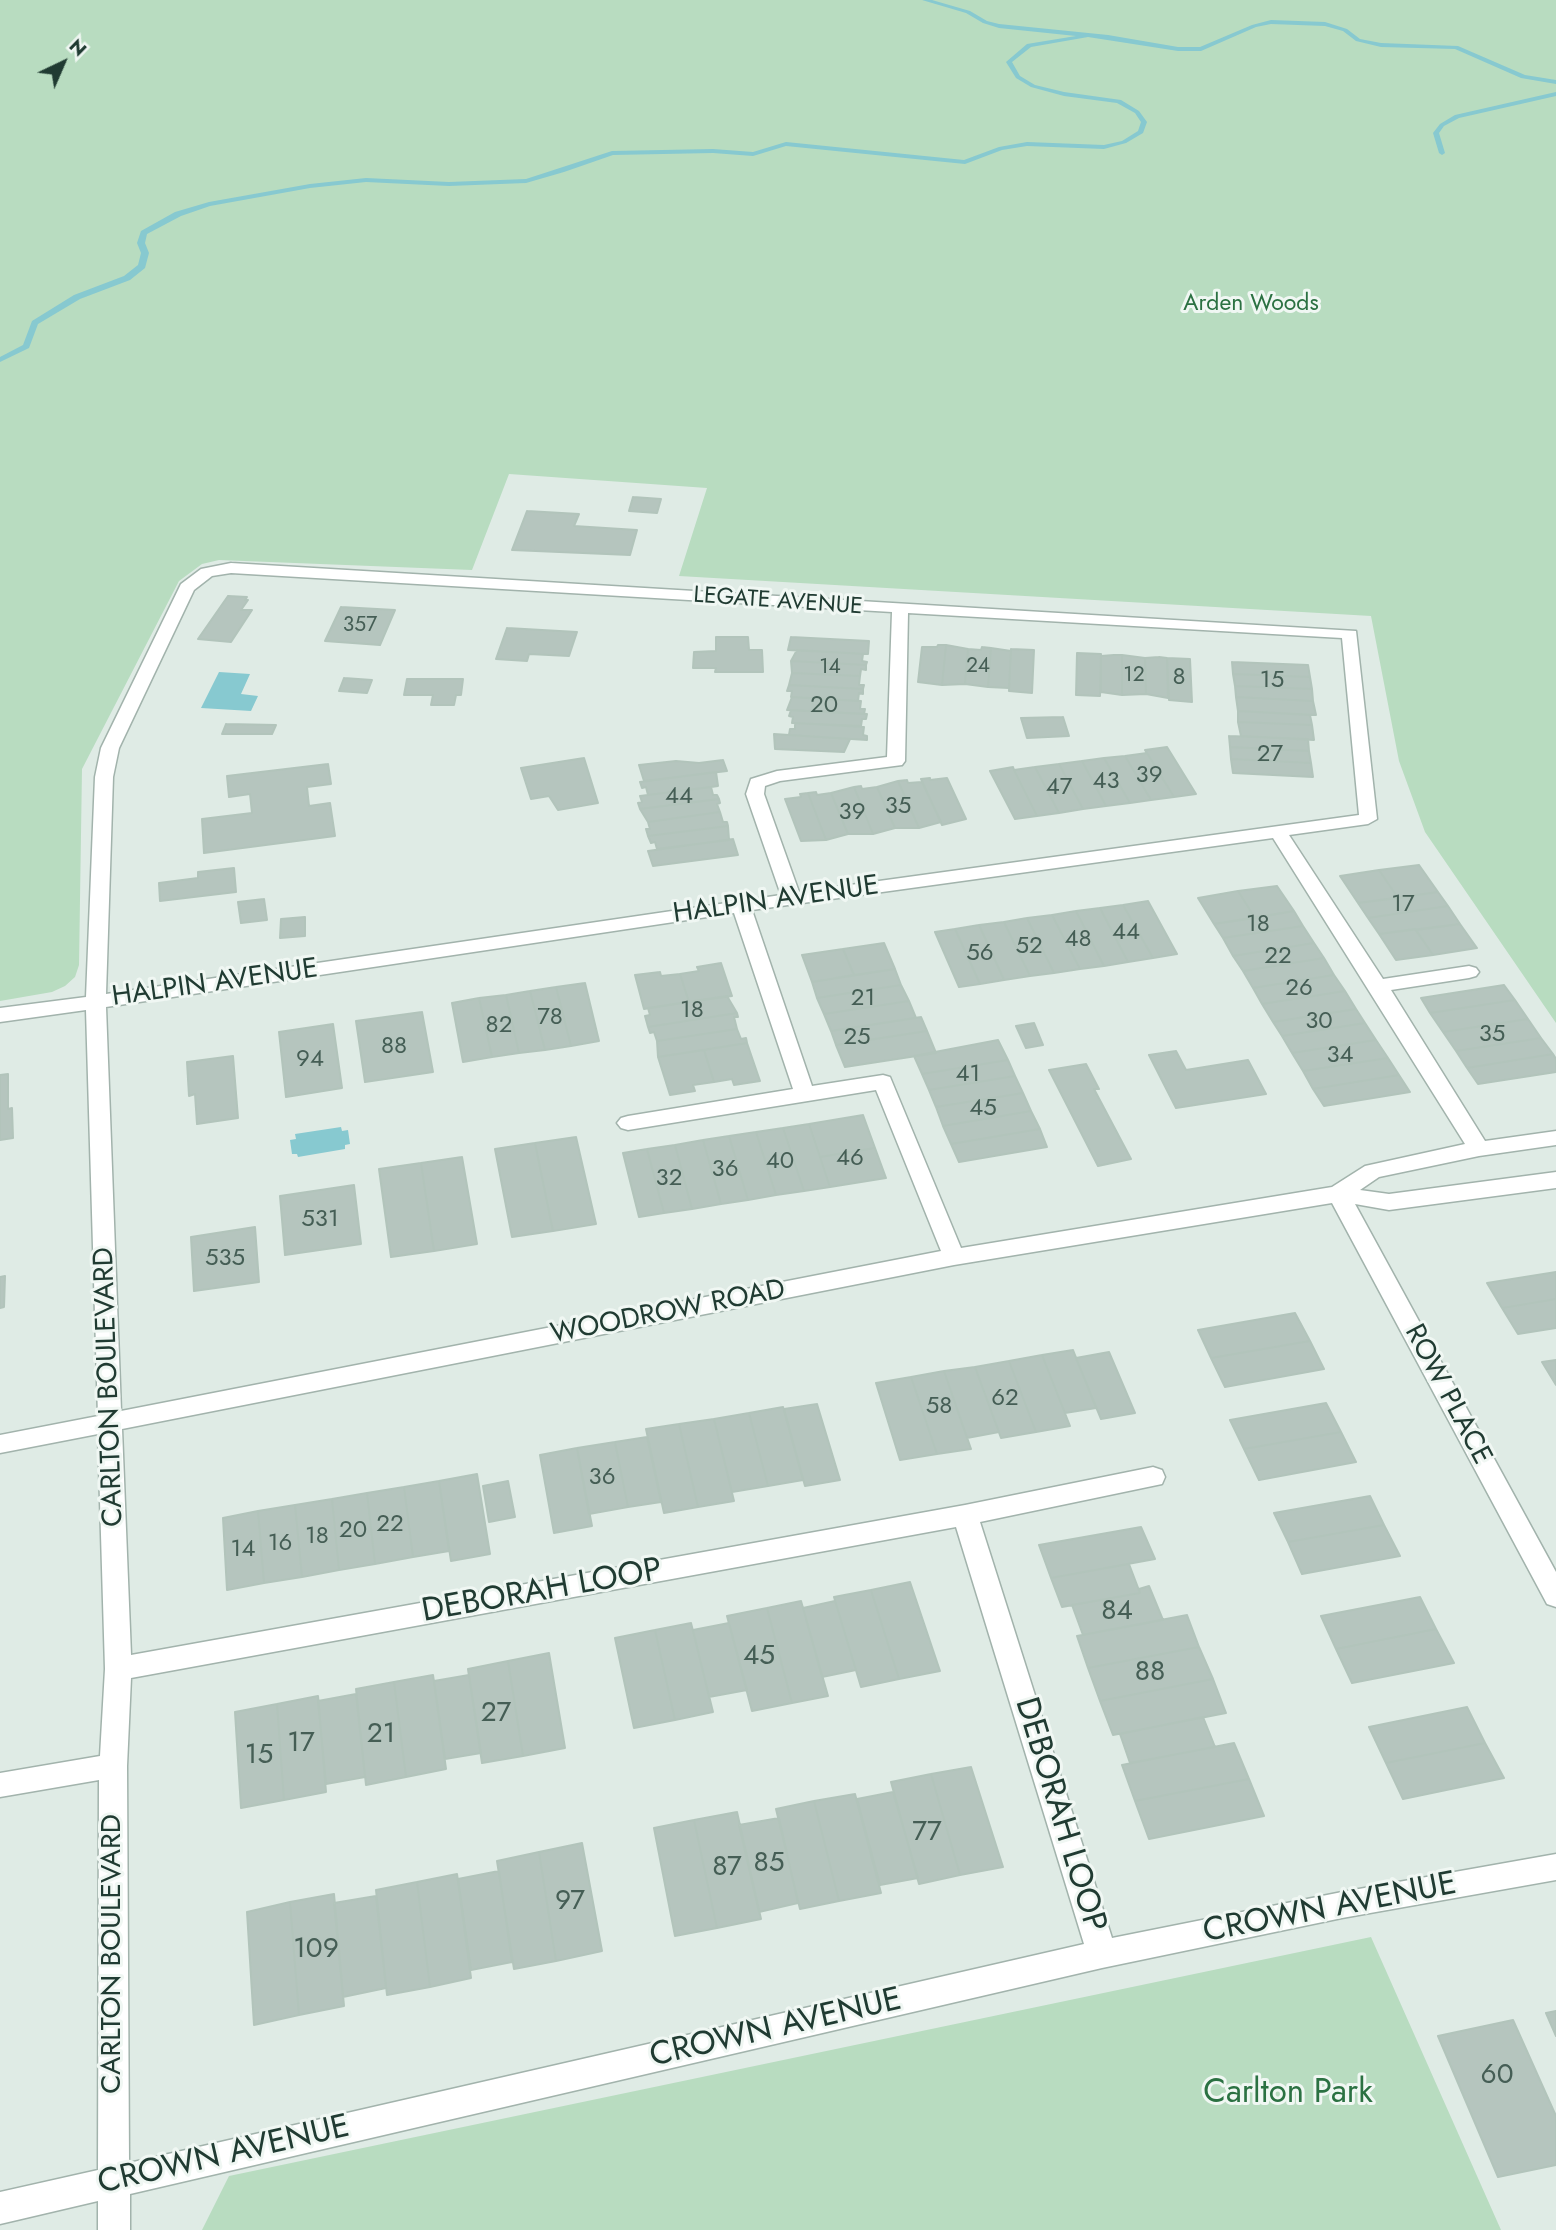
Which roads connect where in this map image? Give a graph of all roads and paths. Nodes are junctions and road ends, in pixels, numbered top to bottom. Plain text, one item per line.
1 (207, 572) joint
2 (900, 610) junction
3 (1350, 634) joint
4 (1278, 832) junction
5 (792, 898) junction
6 (741, 906) junction
7 (1469, 972) dead end
8 (1378, 986) junction
9 (96, 1002) junction
10 (0, 1015) edge
11 (805, 1095) junction
12 (628, 1123) dead end
13 (1556, 1138) edge
14 (1479, 1149) junction
15 (1556, 1180) edge
16 (1338, 1194) junction
17 (954, 1257) junction
18 (112, 1424) junction
19 (0, 1444) edge
20 (1153, 1477) dead end
21 (965, 1515) junction
22 (1556, 1596) edge
23 (118, 1669) junction
24 (113, 1766) junction
25 (0, 1785) edge
26 (1556, 1867) edge
27 (1102, 1954) junction
28 (113, 2182) junction
29 (0, 2208) edge
30 (114, 2230) edge

1 - 2 street, LEGATE AVENUE
1 - 9 street, CARLTON BOULEVARD
2 - 3 street, LEGATE AVENUE
2 - 5 street
3 - 4 street, HALPIN AVENUE
4 - 5 street, HALPIN AVENUE
4 - 8 street
5 - 6 street, HALPIN AVENUE
6 - 9 street, HALPIN AVENUE
6 - 11 street
7 - 8 street
8 - 14 street
9 - 10 street, HALPIN AVENUE
9 - 18 street, CARLTON BOULEVARD
11 - 12 street
11 - 17 street
13 - 14 street, WOODROW ROAD
14 - 16 street, WOODROW ROAD
15 - 16 street, WOODROW ROAD
16 - 17 street, WOODROW ROAD
16 - 22 street, ROW PLACE
17 - 18 street, WOODROW ROAD
18 - 19 street, WOODROW ROAD
18 - 23 street, CARLTON BOULEVARD
20 - 21 street, DEBORAH LOOP
21 - 23 street, DEBORAH LOOP
21 - 27 street, DEBORAH LOOP
23 - 24 street, CARLTON BOULEVARD
24 - 25 street
24 - 28 street, CARLTON BOULEVARD
26 - 27 street, CROWN AVENUE
27 - 28 street, CROWN AVENUE
28 - 29 street, CROWN AVENUE
28 - 30 street, CARLTON BOULEVARD

